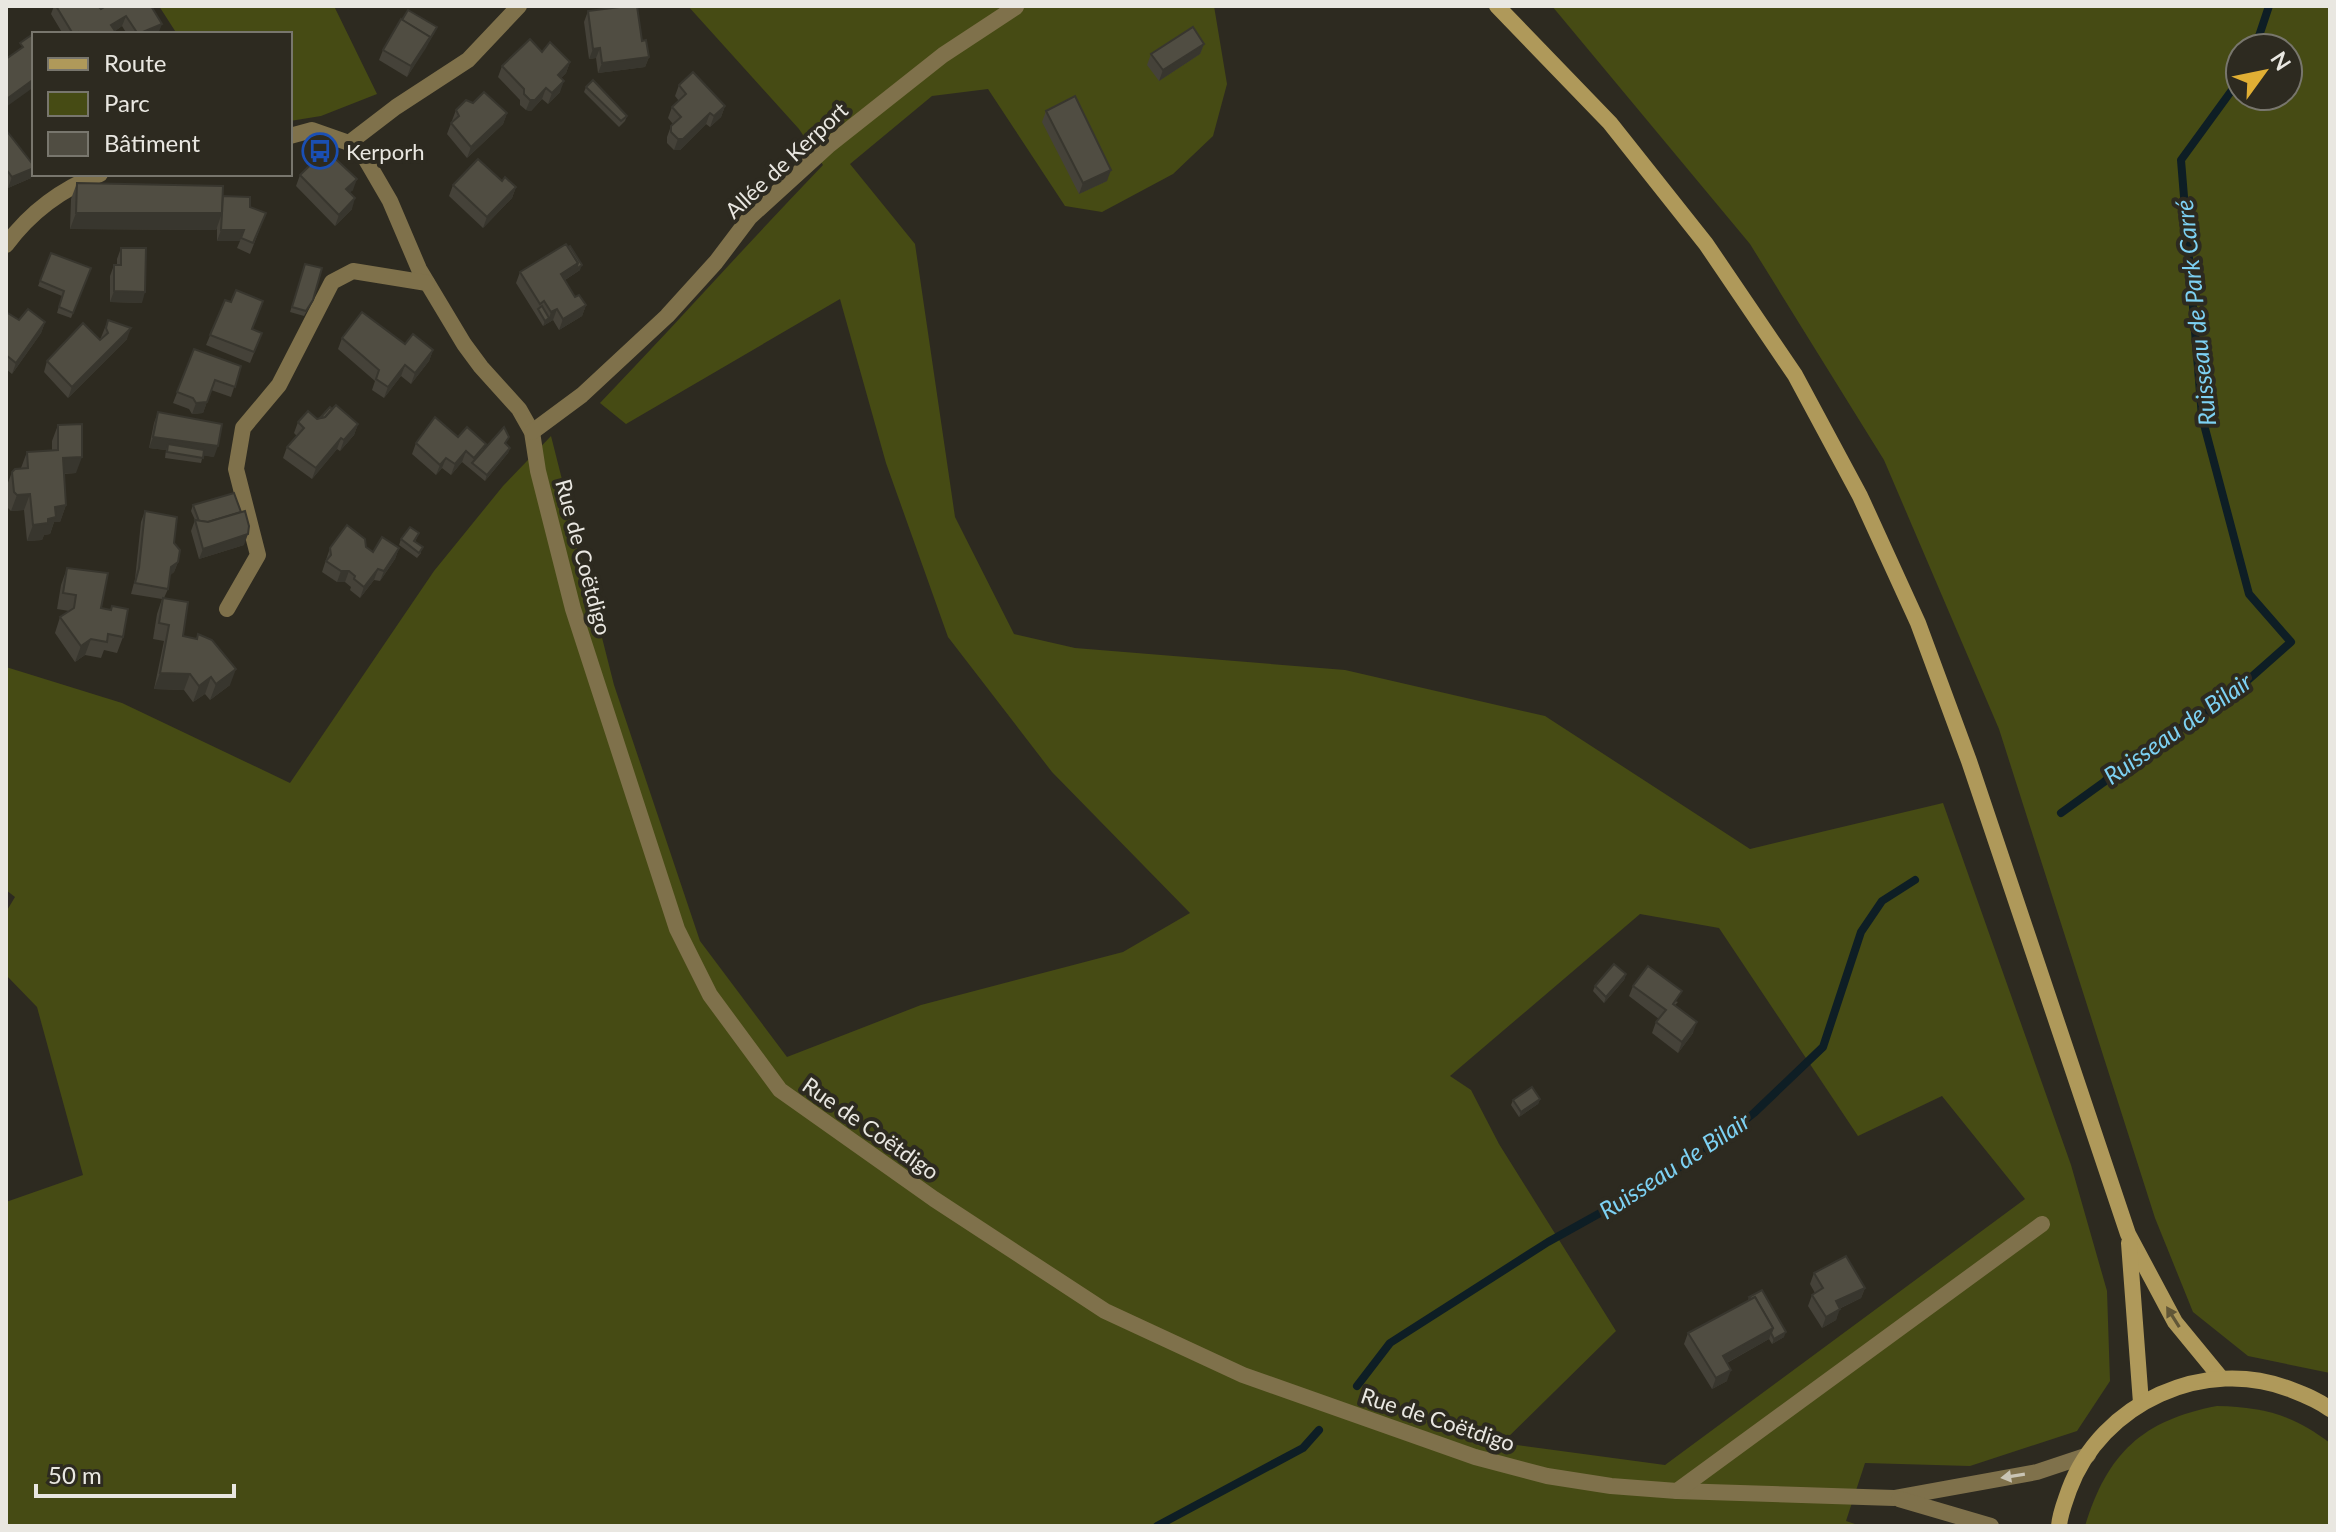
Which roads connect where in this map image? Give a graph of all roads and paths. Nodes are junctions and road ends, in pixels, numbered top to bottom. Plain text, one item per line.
1 (519, 6) edge
2 (1497, 6) edge
3 (1016, 7) edge
4 (292, 135) edge
5 (349, 143) junction
6 (89, 176) edge
7 (66, 180) edge
8 (6, 245) edge
9 (427, 283) junction
10 (532, 432) junction
11 (227, 609) dead end
12 (2042, 1224) dead end
13 (2128, 1234) junction
14 (2221, 1378) junction
15 (2327, 1402) edge
16 (2141, 1403) junction
17 (2088, 1455) junction
18 (1677, 1491) junction
19 (1894, 1498) junction
20 (1991, 1526) edge
21 (2059, 1526) edge

1 - 5 street
2 - 13 main road
3 - 10 street, Allée de Kerport
4 - 5 street
5 - 9 street, Rue de Coëtdigo
6 - 7 street
7 - 8 street
9 - 10 street, Rue de Coëtdigo
9 - 11 street
10 - 18 street, Rue de Coëtdigo
12 - 18 street
14 -> 13 main road
13 - 16 main road
14 - 15 main road
14 - 16 main road
16 - 17 main road
17 -> 19 street, Rue de Coëtdigo
17 - 21 main road
18 - 19 street, Rue de Coëtdigo
19 - 20 street, Rue de Coëtdigo

